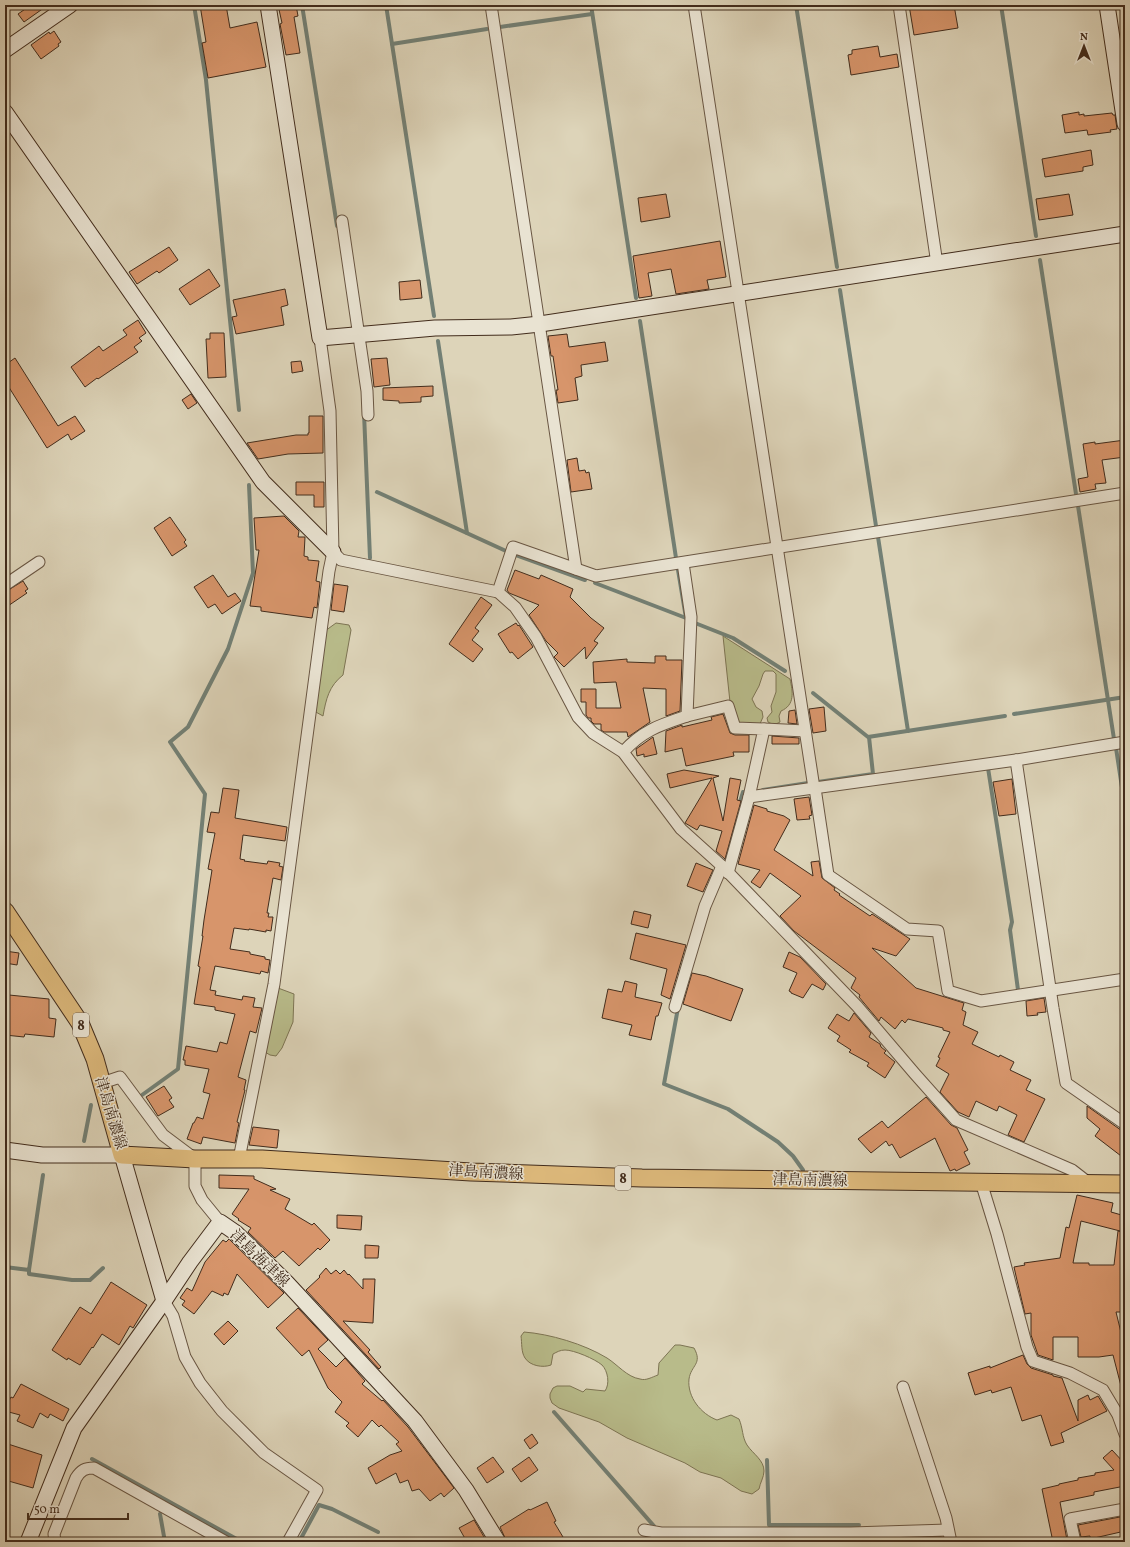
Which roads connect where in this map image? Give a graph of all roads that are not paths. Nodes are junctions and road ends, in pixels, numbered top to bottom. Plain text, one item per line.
1 (70, 5) edge
2 (268, 5) edge
3 (491, 5) edge
4 (694, 5) edge
5 (899, 5) edge
6 (1107, 5) edge
7 (5, 50) edge
8 (5, 112) edge
9 (1125, 124) edge
10 (342, 221) dead end
11 (1125, 234) edge
12 (937, 264) junction
13 (738, 294) junction
14 (540, 324) junction
15 (359, 335) junction
16 (320, 338) junction
17 (368, 415) dead end
18 (1125, 492) edge
19 (777, 547) junction
20 (333, 552) junction
21 (40, 562) dead end
22 (683, 562) junction
23 (576, 569) junction
24 (5, 585) edge
25 (498, 592) junction
26 (687, 716) junction
27 (764, 729) junction
28 (805, 731) junction
29 (1125, 742) edge
30 (623, 752) junction
31 (1016, 760) junction
32 (815, 788) junction
33 (749, 797) junction
34 (725, 870) junction
35 (5, 911) edge
36 (1125, 979) edge
37 (1050, 990) junction
38 (674, 1007) dead end
39 (102, 1083) junction
40 (1125, 1124) edge
41 (5, 1150) edge
42 (122, 1155) junction
43 (195, 1159) junction
44 (239, 1160) junction
45 (981, 1182) junction
46 (1090, 1184) junction
47 (1125, 1184) edge
48 (220, 1222) junction
49 (164, 1301) junction
50 (903, 1387) dead end
51 (1122, 1414) edge
52 (1125, 1434) edge
53 (1125, 1509) edge
54 (644, 1530) dead end
55 (948, 1530) junction
56 (851, 1538) edge
57 (28, 1542) edge
58 (55, 1542) edge
59 (226, 1542) edge
60 (288, 1542) edge
61 (498, 1542) edge
62 (951, 1542) edge
63 (1075, 1542) edge

1 - 7 street
2 - 16 street
3 - 14 street
4 - 13 street
5 - 12 street
6 - 9 street
8 - 20 street
10 - 15 street
11 - 12 street
12 - 13 street
13 - 14 street
13 - 19 street
14 - 15 street
14 - 23 street
15 - 16 street
15 - 17 street
16 - 20 street
18 - 19 street
19 - 22 street
19 - 28 street
20 - 25 street
20 - 44 street
21 - 24 street
22 - 23 street
22 - 26 street
23 - 25 street
25 - 30 street
26 - 27 street
26 - 30 street
27 - 28 street
27 - 33 street
28 - 32 street
29 - 31 street
30 - 34 street
31 - 32 street
31 - 37 street
32 - 33 street
32 - 37 street
33 - 34 street
34 - 38 street
34 - 46 street
35 - 39 main road, 津島南濃線 / 8
36 - 37 street
37 - 40 street
39 - 42 main road, 津島南濃線 / 8
39 - 43 street
41 - 42 street
42 - 43 main road, 津島南濃線 / 8
42 - 49 street
43 - 44 main road, 津島南濃線 / 8
43 - 48 street
44 - 45 main road, 津島南濃線 / 8
45 - 46 main road, 津島南濃線 / 8
45 - 51 street
46 - 47 main road, 津島南濃線 / 8
48 - 49 street, 津島海津線
48 - 61 street, 津島海津線
49 - 57 street, 津島海津線
49 - 60 street
50 - 55 street
51 - 52 street
53 - 63 street
54 - 56 street
55 - 56 street
55 - 62 street
58 - 59 street

